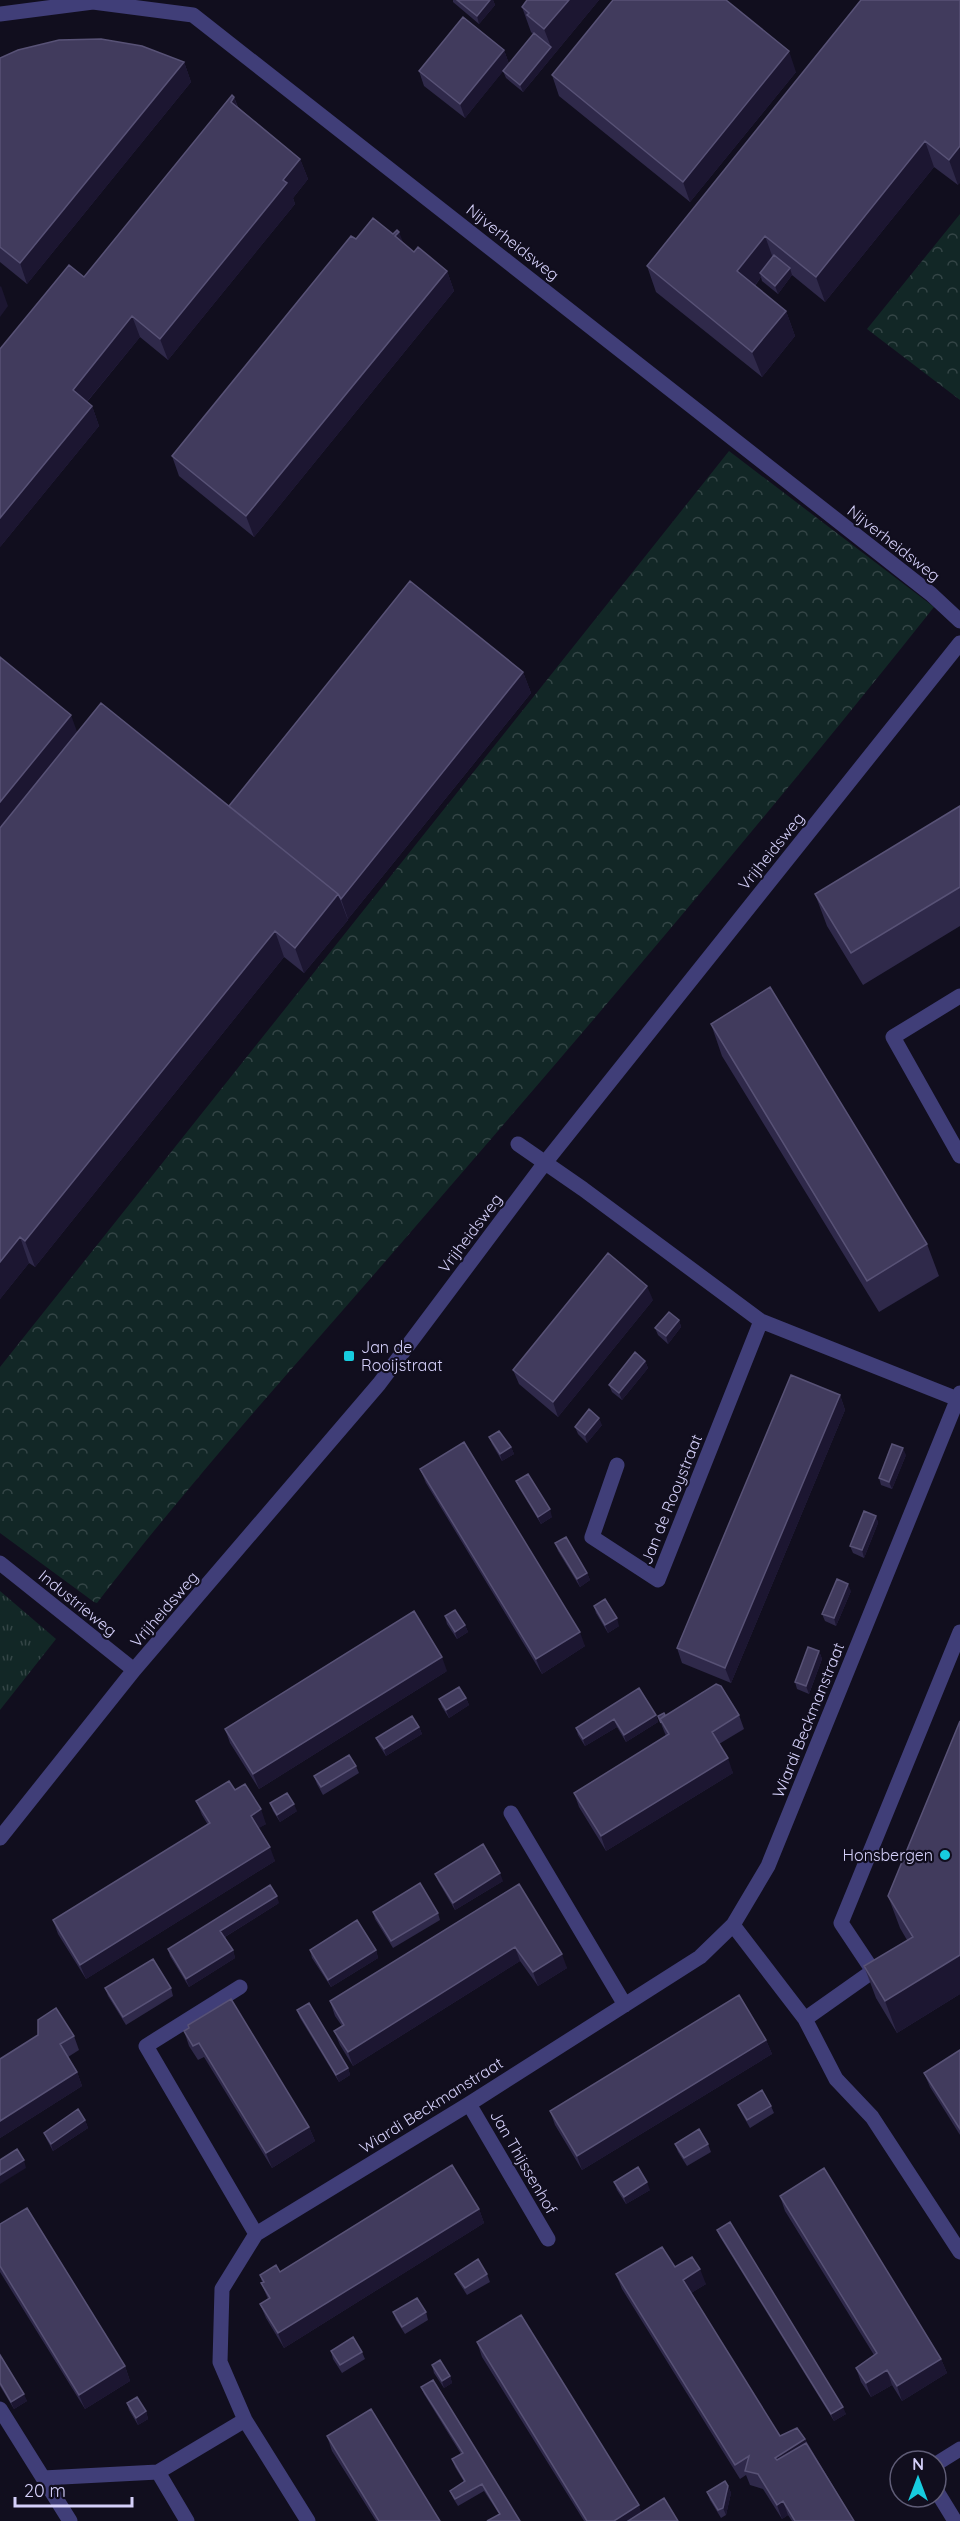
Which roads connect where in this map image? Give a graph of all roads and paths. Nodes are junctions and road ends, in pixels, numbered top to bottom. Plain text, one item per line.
1 (0, 14) edge
2 (960, 621) edge
3 (960, 643) edge
4 (960, 996) edge
5 (518, 1144) dead end
6 (960, 1156) edge
7 (544, 1164) junction
8 (760, 1321) junction
9 (959, 1397) edge
10 (617, 1465) dead end
11 (0, 1563) edge
12 (960, 1632) edge
13 (134, 1670) junction
14 (511, 1813) dead end
15 (0, 1838) edge
16 (733, 1924) junction
17 (240, 1987) dead end
18 (625, 2005) junction
19 (805, 2019) junction
20 (469, 2104) junction
21 (256, 2234) junction
22 (549, 2239) dead end
23 (960, 2252) edge
24 (0, 2409) edge
25 (245, 2420) junction
26 (158, 2472) junction
27 (43, 2478) junction
28 (948, 2507) edge
29 (957, 2520) edge
30 (70, 2521) edge
31 (187, 2521) edge
32 (308, 2521) edge

1 - 2 street, Nijverheidsweg
3 - 7 street, Vrijheidsweg
4 - 6 street
5 - 7 street
7 - 8 street
7 - 13 street, Vrijheidsweg
8 - 9 street
8 - 10 street, Jan de Rooystraat
9 - 16 street, Wiardi Beckmanstraat
11 - 13 street, Industrieweg
12 - 19 street
13 - 15 street, Vrijheidsweg
14 - 18 street
16 - 18 street, Wiardi Beckmanstraat
16 - 19 street
17 - 21 street
18 - 20 street, Wiardi Beckmanstraat
19 - 23 street
20 - 21 street, Wiardi Beckmanstraat
20 - 22 street, Jan Thijssenhof
21 - 25 street, Wiardi Beckmanstraat
24 - 27 street
25 - 26 street
25 - 32 street, Wiardi Beckmanstraat
26 - 27 street
26 - 31 street
27 - 30 street
28 - 29 street

